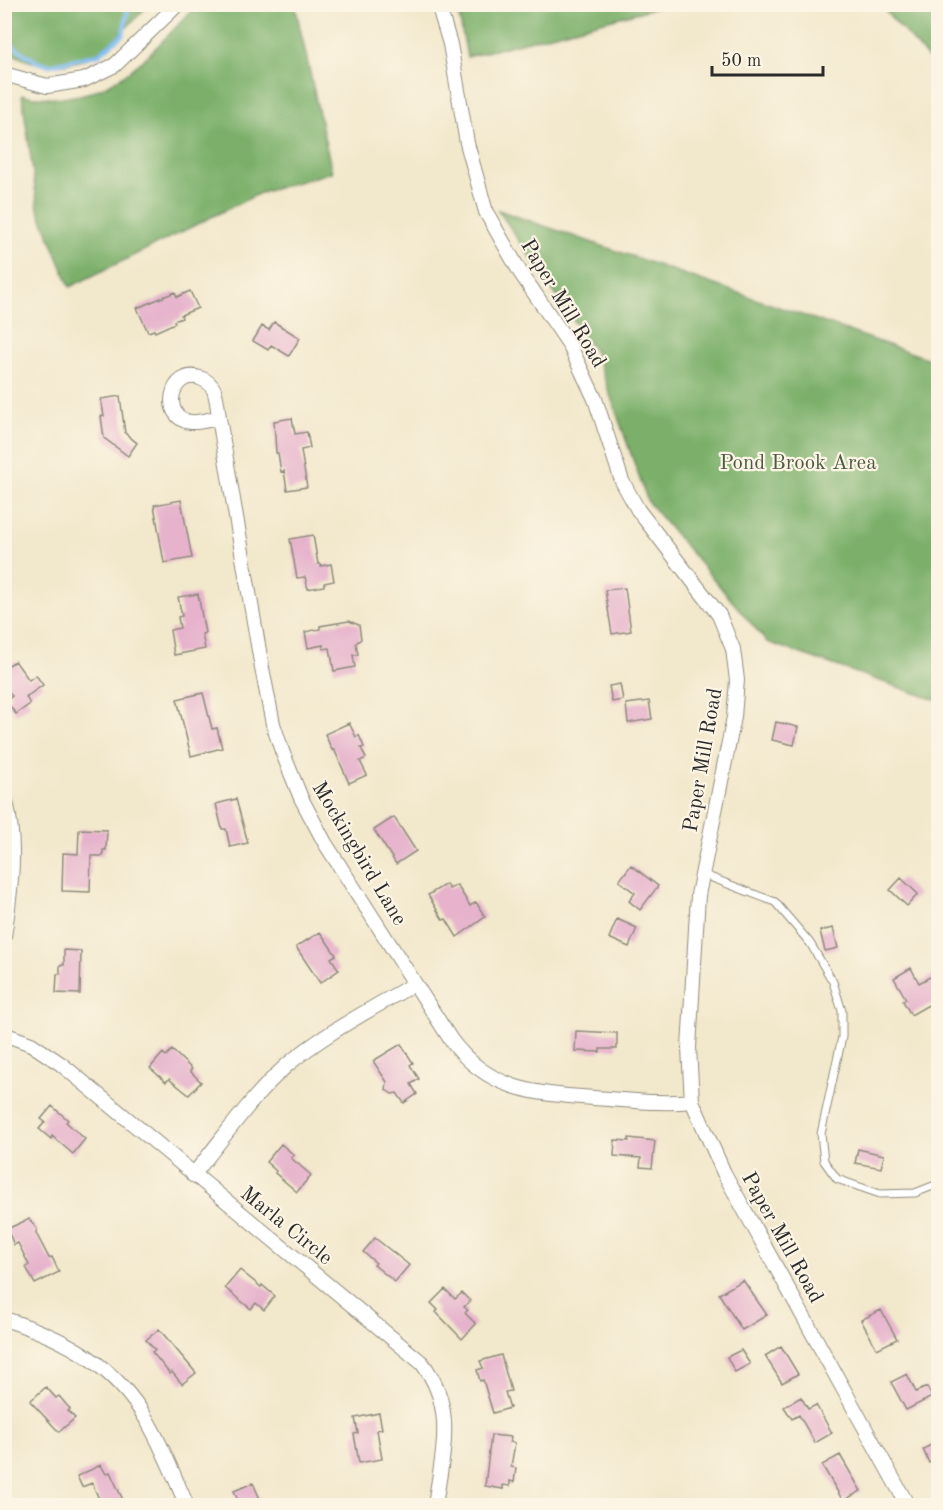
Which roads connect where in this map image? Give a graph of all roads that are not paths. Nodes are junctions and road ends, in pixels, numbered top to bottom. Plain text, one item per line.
1 (178, 4) edge
2 (438, 4) edge
3 (4, 74) edge
4 (219, 418) dead end
5 (4, 795) edge
6 (702, 874) junction
7 (4, 936) edge
8 (414, 984) junction
9 (4, 1034) edge
10 (692, 1101) junction
11 (193, 1175) junction
12 (939, 1184) edge
13 (4, 1319) edge
14 (188, 1506) edge
15 (435, 1506) edge
16 (908, 1506) edge

1 - 3 street
2 - 6 street, Paper Mill Road
4 - 8 street, Mockingbird Lane
5 - 7 street
6 - 10 street, Paper Mill Road
6 - 12 lane
8 - 10 street, Mockingbird Lane
8 - 11 street
9 - 11 street, Marla Circle
10 - 16 street, Paper Mill Road
11 - 15 street, Marla Circle
13 - 14 street

